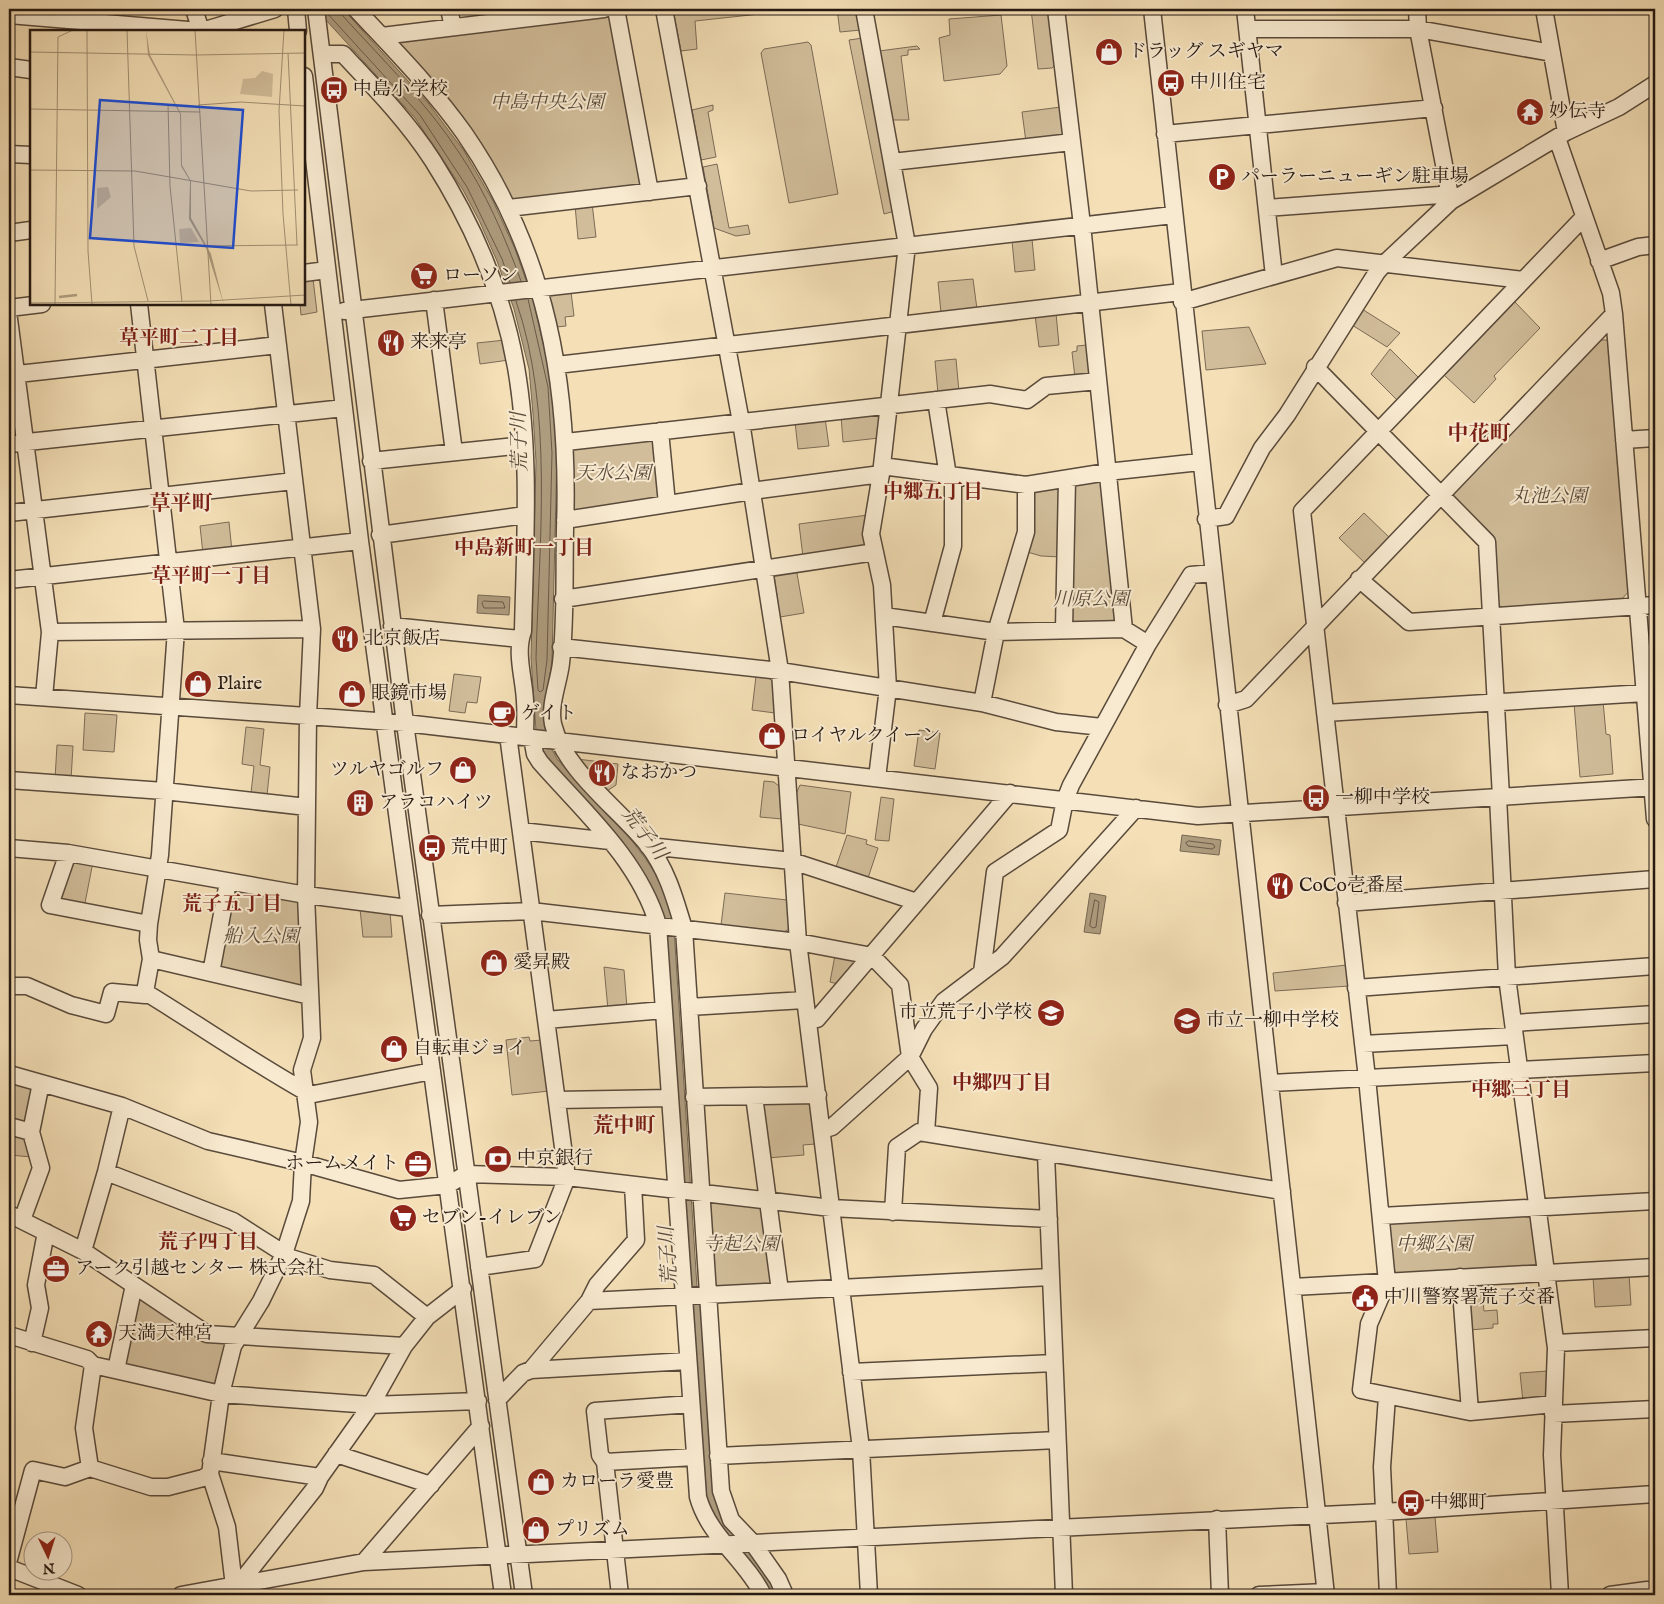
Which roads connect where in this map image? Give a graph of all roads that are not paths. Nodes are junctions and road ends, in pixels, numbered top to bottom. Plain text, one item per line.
1 (194, 9) edge
2 (272, 9) edge
3 (296, 9) edge
4 (356, 9) edge
5 (449, 9) edge
6 (604, 9) edge
7 (616, 9) edge
8 (664, 9) edge
9 (864, 9) edge
10 (1056, 9) edge
11 (1152, 9) edge
12 (1245, 9) edge
13 (1417, 9) edge
14 (1544, 9) edge
15 (316, 11) edge
16 (9, 15) edge
17 (453, 27) junction
18 (1247, 29) junction
19 (1418, 29) junction
20 (189, 30) edge
21 (201, 30) edge
22 (204, 30) edge
23 (298, 30) edge
24 (382, 36) junction
25 (1552, 53) junction
26 (322, 54) junction
27 (9, 67) edge
28 (30, 70) edge
29 (1655, 84) edge
30 (305, 94) edge
31 (1434, 108) junction
32 (1258, 126) junction
33 (1165, 134) junction
34 (1561, 135) junction
35 (1072, 142) junction
36 (308, 146) edge
37 (30, 152) edge
38 (9, 154) edge
39 (892, 162) junction
40 (698, 186) junction
41 (650, 192) junction
42 (1452, 201) junction
43 (508, 208) junction
44 (1267, 208) junction
45 (1173, 215) junction
46 (1583, 218) junction
47 (1082, 225) junction
48 (30, 230) edge
49 (9, 233) edge
50 (907, 245) junction
51 (1655, 245) edge
52 (1599, 261) junction
53 (1384, 264) junction
54 (712, 268) junction
55 (327, 270) junction
56 (305, 273) edge
57 (1274, 276) junction
58 (1523, 280) junction
59 (536, 288) junction
60 (499, 292) junction
61 (1182, 297) junction
62 (434, 300) junction
63 (1090, 303) junction
64 (34, 305) edge
65 (139, 305) edge
66 (273, 305) edge
67 (9, 308) edge
68 (353, 310) junction
69 (332, 312) junction
70 (1614, 314) junction
71 (9, 319) edge
72 (898, 326) junction
73 (278, 345) junction
74 (727, 345) junction
75 (145, 360) junction
76 (557, 365) junction
77 (1315, 367) junction
78 (12, 375) edge
79 (1098, 381) junction
80 (936, 400) junction
81 (889, 405) junction
82 (344, 408) junction
83 (286, 415) junction
84 (741, 422) junction
85 (153, 429) junction
86 (660, 431) junction
87 (1379, 432) junction
88 (1655, 438) edge
89 (1624, 440) junction
90 (566, 442) junction
91 (17, 443) edge
92 (524, 445) junction
93 (454, 452) junction
94 (371, 461) junction
95 (1200, 462) junction
96 (882, 470) junction
97 (1108, 472) junction
98 (950, 476) junction
99 (1067, 479) junction
100 (294, 481) junction
101 (1026, 485) junction
102 (752, 491) junction
103 (1440, 494) junction
104 (161, 496) junction
105 (668, 504) junction
106 (34, 510) junction
107 (9, 513) edge
108 (525, 515) junction
109 (1206, 519) junction
110 (566, 520) junction
111 (380, 535) junction
112 (360, 541) junction
113 (302, 547) junction
114 (875, 552) junction
115 (169, 562) junction
116 (765, 568) junction
117 (1212, 573) junction
118 (42, 576) junction
119 (1359, 579) junction
120 (9, 580) edge
121 (563, 599) junction
122 (1655, 606) edge
123 (1638, 607) junction
124 (884, 616) junction
125 (1491, 617) junction
126 (932, 623) junction
127 (392, 626) junction
128 (1314, 626) junction
129 (312, 629) junction
130 (1064, 629) junction
131 (1124, 629) junction
132 (176, 630) junction
133 (50, 632) junction
134 (996, 632) junction
135 (520, 639) junction
136 (1148, 644) junction
137 (562, 647) junction
138 (780, 671) junction
139 (888, 688) junction
140 (1645, 693) junction
141 (9, 695) edge
142 (44, 697) junction
143 (1496, 702) junction
144 (982, 703) junction
145 (1227, 705) junction
146 (171, 706) junction
147 (1325, 712) junction
148 (308, 716) junction
149 (385, 722) junction
150 (405, 723) junction
151 (1102, 727) junction
152 (508, 735) junction
153 (528, 737) junction
154 (556, 741) junction
155 (786, 767) junction
156 (877, 778) junction
157 (9, 780) edge
158 (1654, 787) edge
159 (164, 791) junction
160 (1010, 793) junction
161 (1499, 797) junction
162 (1065, 800) junction
163 (307, 807) junction
164 (1136, 808) junction
165 (1335, 808) junction
166 (1239, 814) junction
167 (1655, 820) edge
168 (521, 831) junction
169 (610, 841) junction
170 (648, 846) junction
171 (9, 848) edge
172 (68, 853) junction
173 (792, 861) junction
174 (158, 870) junction
175 (1655, 880) edge
176 (228, 882) junction
177 (1502, 891) junction
178 (306, 895) junction
179 (917, 902) junction
180 (1346, 903) junction
181 (408, 908) junction
182 (531, 911) junction
183 (430, 915) junction
184 (149, 924) junction
185 (670, 927) junction
186 (798, 942) junction
187 (872, 956) junction
188 (151, 959) junction
189 (1655, 966) edge
190 (982, 972) junction
191 (211, 973) junction
192 (1507, 977) junction
193 (9, 986) edge
194 (1356, 988) junction
195 (145, 992) junction
196 (310, 996) junction
197 (806, 1000) junction
198 (689, 1007) junction
199 (664, 1010) junction
200 (1655, 1014) edge
201 (546, 1020) junction
202 (808, 1021) junction
203 (1513, 1030) junction
204 (1363, 1044) junction
205 (910, 1057) junction
206 (1655, 1063) edge
207 (1518, 1070) junction
208 (432, 1071) junction
209 (9, 1074) edge
210 (1367, 1078) junction
211 (41, 1082) junction
212 (1270, 1084) junction
213 (306, 1092) junction
214 (818, 1095) junction
215 (754, 1096) junction
216 (694, 1097) junction
217 (670, 1098) junction
218 (557, 1100) junction
219 (122, 1106) junction
220 (9, 1126) edge
221 (822, 1130) junction
222 (31, 1132) junction
223 (926, 1133) junction
224 (1046, 1154) junction
225 (303, 1163) junction
226 (106, 1172) junction
227 (466, 1174) junction
228 (567, 1177) junction
229 (448, 1184) junction
230 (633, 1185) junction
231 (1282, 1190) junction
232 (688, 1192) junction
233 (769, 1201) junction
234 (1655, 1201) edge
235 (831, 1208) junction
236 (1536, 1208) junction
237 (893, 1212) junction
238 (1381, 1216) junction
239 (15, 1217) edge
240 (1049, 1219) junction
241 (46, 1232) junction
242 (83, 1251) junction
243 (284, 1254) junction
244 (479, 1267) junction
245 (1655, 1267) edge
246 (1544, 1273) junction
247 (1051, 1277) junction
248 (1460, 1278) junction
249 (1387, 1282) junction
250 (134, 1285) junction
251 (1292, 1287) junction
252 (841, 1288) junction
253 (463, 1289) junction
254 (780, 1291) junction
255 (696, 1295) junction
256 (589, 1301) junction
257 (427, 1317) junction
258 (9, 1335) edge
259 (238, 1336) junction
260 (1655, 1338) edge
261 (32, 1343) junction
262 (1556, 1343) junction
263 (404, 1346) junction
264 (688, 1361) junction
265 (1054, 1363) junction
266 (93, 1365) junction
267 (116, 1370) junction
268 (530, 1370) junction
269 (851, 1372) junction
270 (221, 1394) junction
271 (1387, 1396) junction
272 (496, 1400) junction
273 (478, 1401) junction
274 (691, 1404) junction
275 (371, 1405) junction
276 (1554, 1409) junction
277 (1655, 1409) edge
278 (1470, 1412) junction
279 (481, 1426) junction
280 (1057, 1440) junction
281 (861, 1449) junction
282 (336, 1454) junction
283 (718, 1456) junction
284 (695, 1457) junction
285 (605, 1462) junction
286 (90, 1468) junction
287 (211, 1468) junction
288 (320, 1477) junction
289 (431, 1485) junction
290 (1655, 1494) edge
291 (1555, 1500) junction
292 (1384, 1512) junction
293 (1317, 1514) junction
294 (1218, 1519) junction
295 (1060, 1526) junction
296 (865, 1536) junction
297 (749, 1542) junction
298 (726, 1543) junction
299 (615, 1548) junction
300 (497, 1553) junction
301 (517, 1553) junction
302 (9, 1559) edge
303 (364, 1562) junction
304 (9, 1568) edge
305 (234, 1589) edge
306 (1326, 1594) edge
307 (78, 1595) edge
308 (181, 1595) edge
309 (503, 1595) edge
310 (524, 1595) edge
311 (620, 1595) edge
312 (763, 1595) edge
313 (785, 1595) edge
314 (869, 1595) edge
315 (1064, 1595) edge
316 (1220, 1595) edge
317 (1259, 1595) edge
318 (1388, 1595) edge
319 (1560, 1595) edge
320 (1610, 1595) edge
321 (1648, 1595) edge

1 - 21 street
2 - 22 street
3 - 23 street
4 - 24 street
5 - 17 street
6 - 17 street
7 - 41 street
8 - 40 street
9 - 39 street
10 - 35 street
11 - 33 street
12 - 18 street
13 - 19 street
14 - 25 street
15 - 26 street
16 - 20 street
17 - 24 street
18 - 19 street
18 - 32 street
19 - 25 street
19 - 31 street
24 - 43 street
25 - 34 street
26 - 60 street
26 - 68 street
27 - 28 street
29 - 34 street
30 - 36 street
31 - 32 street
31 - 42 street
32 - 33 street
32 - 44 street
33 - 45 street
34 - 42 street
34 - 46 street
35 - 39 street
35 - 47 street
36 - 55 street
37 - 38 street
39 - 50 street
40 - 41 street
40 - 54 street
41 - 43 street
42 - 44 street
42 - 53 street
43 - 59 street
44 - 57 street
45 - 47 street
45 - 61 street
46 - 52 street
46 - 58 street
47 - 50 street
47 - 63 street
48 - 49 street
50 - 54 street
50 - 72 street
51 - 52 street
52 - 70 street
53 - 57 street
53 - 58 street
53 - 77 street
54 - 59 street
54 - 74 street
55 - 56 street
55 - 69 street
57 - 61 street
58 - 87 street
59 - 60 street
59 - 76 street
60 - 62 street
60 - 92 street
61 - 63 street
61 - 95 street
62 - 68 street
62 - 93 street
63 - 72 street
63 - 79 street
64 - 67 street
65 - 75 street
66 - 73 street
68 - 69 street
68 - 94 street
69 - 82 street
70 - 89 street
70 - 103 street
71 - 78 street
72 - 74 street
72 - 81 street
73 - 75 street
73 - 83 street
74 - 76 street
74 - 84 street
75 - 78 street
75 - 85 street
76 - 90 street
77 - 87 street
77 - 109 street
78 - 91 street
79 - 80 street
79 - 97 street
80 - 81 street
80 - 98 street
81 - 84 street
81 - 96 street
82 - 83 street
82 - 112 street
83 - 85 street
83 - 100 street
84 - 86 street
84 - 102 street
85 - 91 street
85 - 104 street
86 - 90 street
86 - 105 street
87 - 103 street
87 - 128 street
88 - 89 street
89 - 123 street
90 - 110 street
91 - 106 street
92 - 93 street
92 - 108 street
93 - 94 street
94 - 111 street
95 - 97 street
95 - 109 street
96 - 98 street
96 - 102 street
96 - 114 street
97 - 99 street
97 - 131 street
98 - 101 street
98 - 126 street
99 - 101 street
99 - 130 street
100 - 104 street
100 - 113 street
101 - 134 street
102 - 105 street
102 - 116 street
103 - 119 street
103 - 125 street
104 - 106 street
104 - 115 street
105 - 110 street
106 - 107 street
106 - 118 street
108 - 111 street
108 - 135 street
109 - 117 street
110 - 121 street
111 - 127 street
112 - 113 street
112 - 149 street
113 - 115 street
113 - 129 street
114 - 116 street
114 - 124 street
115 - 118 street
115 - 132 street
116 - 121 street
116 - 138 street
117 - 136 street
117 - 145 street
118 - 120 street
118 - 133 street
119 - 125 street
119 - 128 street
121 - 137 street
122 - 123 street
123 - 125 street
123 - 140 street
124 - 126 street
124 - 139 street
125 - 143 street
126 - 134 street
127 - 135 street
127 - 150 street
128 - 145 street
128 - 147 street
129 - 132 street
129 - 148 street
130 - 131 street
130 - 134 street
131 - 136 street
132 - 133 street
132 - 146 street
133 - 142 street
134 - 144 street
135 - 153 street
136 - 151 street
137 - 138 street
137 - 154 street
138 - 139 street
138 - 155 street
139 - 144 street
139 - 156 street
140 - 143 street
140 - 158 street
141 - 142 street
142 - 146 street
143 - 147 street
143 - 161 street
144 - 151 street
145 - 166 street
146 - 148 street
146 - 159 street
147 - 165 street
148 - 149 street
148 - 163 street
149 - 150 street
149 - 181 street
150 - 152 street
150 - 183 street
151 - 162 street
152 - 153 street
152 - 168 street
153 - 154 street
153 - 169 street
154 - 155 street
154 - 170 street
155 - 156 street
155 - 173 street
156 - 160 street
157 - 159 street
158 - 161 street
158 - 167 street
159 - 163 street
159 - 174 street
160 - 162 street
160 - 179 street
161 - 165 street
161 - 177 street
162 - 164 street
162 - 190 street
163 - 178 street
164 - 166 street
164 - 190 street
165 - 166 street
165 - 180 street
166 - 212 street
168 - 169 street
168 - 182 street
169 - 185 street
170 - 173 street
170 - 185 street
171 - 172 street
172 - 174 street
172 - 184 street
173 - 179 street
173 - 186 street
174 - 176 street
174 - 184 street
175 - 177 street
176 - 178 street
176 - 191 street
177 - 180 street
177 - 192 street
178 - 181 street
178 - 196 street
179 - 187 street
180 - 194 street
181 - 208 street
182 - 183 street
182 - 185 street
182 - 201 street
183 - 227 street
184 - 188 street
185 - 186 street
185 - 198 street
185 - 199 street
186 - 187 street
186 - 197 street
187 - 202 street
187 - 205 street
188 - 191 street
188 - 195 street
189 - 192 street
190 - 205 street
191 - 196 street
192 - 194 street
192 - 203 street
193 - 195 street
194 - 204 street
195 - 213 street
196 - 213 street
197 - 198 street
197 - 202 street
198 - 216 street
199 - 201 street
199 - 217 street
200 - 203 street
201 - 218 street
202 - 214 street
203 - 204 street
203 - 207 street
204 - 210 street
205 - 221 street
205 - 223 street
206 - 207 street
207 - 210 street
207 - 236 street
208 - 213 street
208 - 229 street
209 - 211 street
210 - 212 street
210 - 238 street
211 - 219 street
211 - 222 street
212 - 231 street
213 - 225 street
214 - 215 street
214 - 221 street
215 - 216 street
215 - 233 street
216 - 232 street
217 - 218 street
217 - 232 street
218 - 228 street
219 - 225 street
219 - 226 street
220 - 222 street
221 - 235 street
222 - 239 street
223 - 224 street
223 - 237 street
224 - 231 street
224 - 240 street
225 - 229 street
225 - 243 street
226 - 242 street
226 - 243 street
227 - 228 street
227 - 229 street
227 - 244 street
228 - 230 street
228 - 244 street
229 - 253 street
230 - 232 street
230 - 256 street
231 - 251 street
232 - 233 street
232 - 255 street
232 - 255 street
233 - 235 street
233 - 254 street
234 - 236 street
235 - 237 street
235 - 252 street
236 - 238 street
236 - 246 street
237 - 240 street
238 - 249 street
239 - 241 street
240 - 247 street
241 - 242 street
241 - 261 street
242 - 250 street
243 - 257 street
243 - 259 street
244 - 272 street
245 - 246 street
246 - 248 street
246 - 262 street
247 - 252 street
247 - 265 street
248 - 249 street
248 - 278 street
249 - 251 street
249 - 271 street
250 - 259 street
250 - 267 street
251 - 293 street
252 - 254 street
252 - 269 street
253 - 257 street
253 - 273 street
254 - 255 street
255 - 256 street
255 - 264 street
255 - 283 street
256 - 268 street
257 - 263 street
258 - 261 street
259 - 263 street
259 - 270 street
260 - 262 street
261 - 266 street
262 - 276 street
263 - 275 street
264 - 268 street
264 - 274 street
265 - 269 street
265 - 280 street
266 - 267 street
266 - 286 street
267 - 270 street
268 - 272 street
269 - 281 street
270 - 275 street
270 - 287 street
271 - 278 street
271 - 292 street
272 - 301 street
273 - 275 street
273 - 279 street
274 - 284 street
274 - 285 street
275 - 282 street
276 - 277 street
276 - 278 street
276 - 291 street
279 - 289 street
279 - 300 street
280 - 281 street
280 - 295 street
281 - 283 street
281 - 296 street
282 - 288 street
282 - 289 street
283 - 297 street
284 - 285 street
284 - 298 street
285 - 299 street
286 - 287 street
286 - 302 street
287 - 288 street
287 - 305 street
288 - 305 street
289 - 303 street
290 - 291 street
291 - 292 street
291 - 319 street
292 - 293 street
292 - 318 street
293 - 294 street
293 - 306 street
294 - 295 street
294 - 316 street
295 - 296 street
295 - 315 street
296 - 297 street
296 - 314 street
297 - 298 street
297 - 313 street
298 - 299 street
298 - 312 street
299 - 301 street
299 - 311 street
300 - 301 street
300 - 303 street
300 - 309 street
301 - 310 street
303 - 305 street
304 - 307 street
305 - 308 street
306 - 317 street
320 - 321 street

